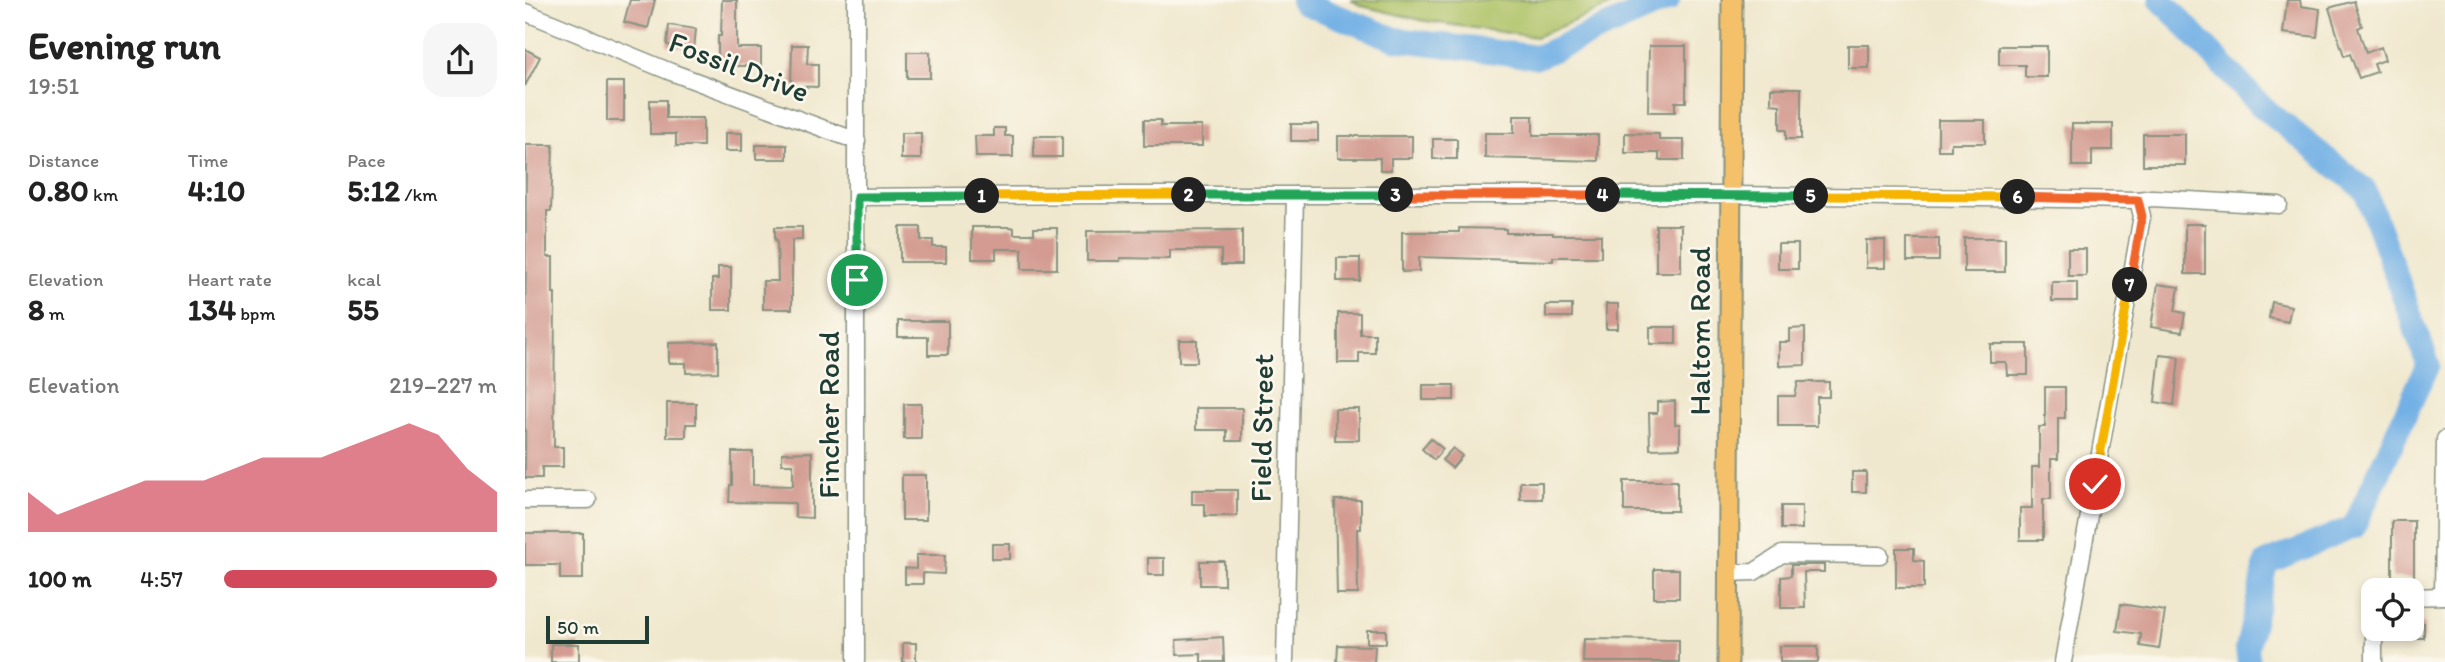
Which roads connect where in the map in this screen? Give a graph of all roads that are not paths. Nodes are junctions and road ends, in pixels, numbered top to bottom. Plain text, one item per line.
1 (856, 0) edge
2 (1731, 10) edge
3 (525, 12) edge
4 (857, 141) junction
5 (1295, 195) junction
6 (1731, 195) junction
7 (857, 197) junction
8 (2138, 200) junction
9 (2279, 205) dead end
10 (2445, 439) edge
11 (525, 500) edge
12 (588, 500) dead end
13 (1879, 555) dead end
14 (1728, 573) junction
15 (2444, 596) edge
16 (2424, 597) edge
17 (2374, 641) edge
18 (856, 662) edge
19 (1285, 662) edge
20 (1728, 662) edge
21 (2063, 662) edge
22 (2374, 662) edge

1 - 4 street, Fincher Road
2 - 6 main road, Haltom Road
3 - 4 street, Fossil Drive
4 - 7 street, Fincher Road
5 - 6 street
5 - 7 street
5 - 19 street, Field Street
6 - 8 street
6 - 14 main road, Haltom Road
7 - 18 street, Fincher Road
8 - 9 street
8 - 21 street
10 - 15 street
11 - 12 street
13 - 14 street
14 - 20 main road, Haltom Road
15 - 16 street
17 - 22 street

